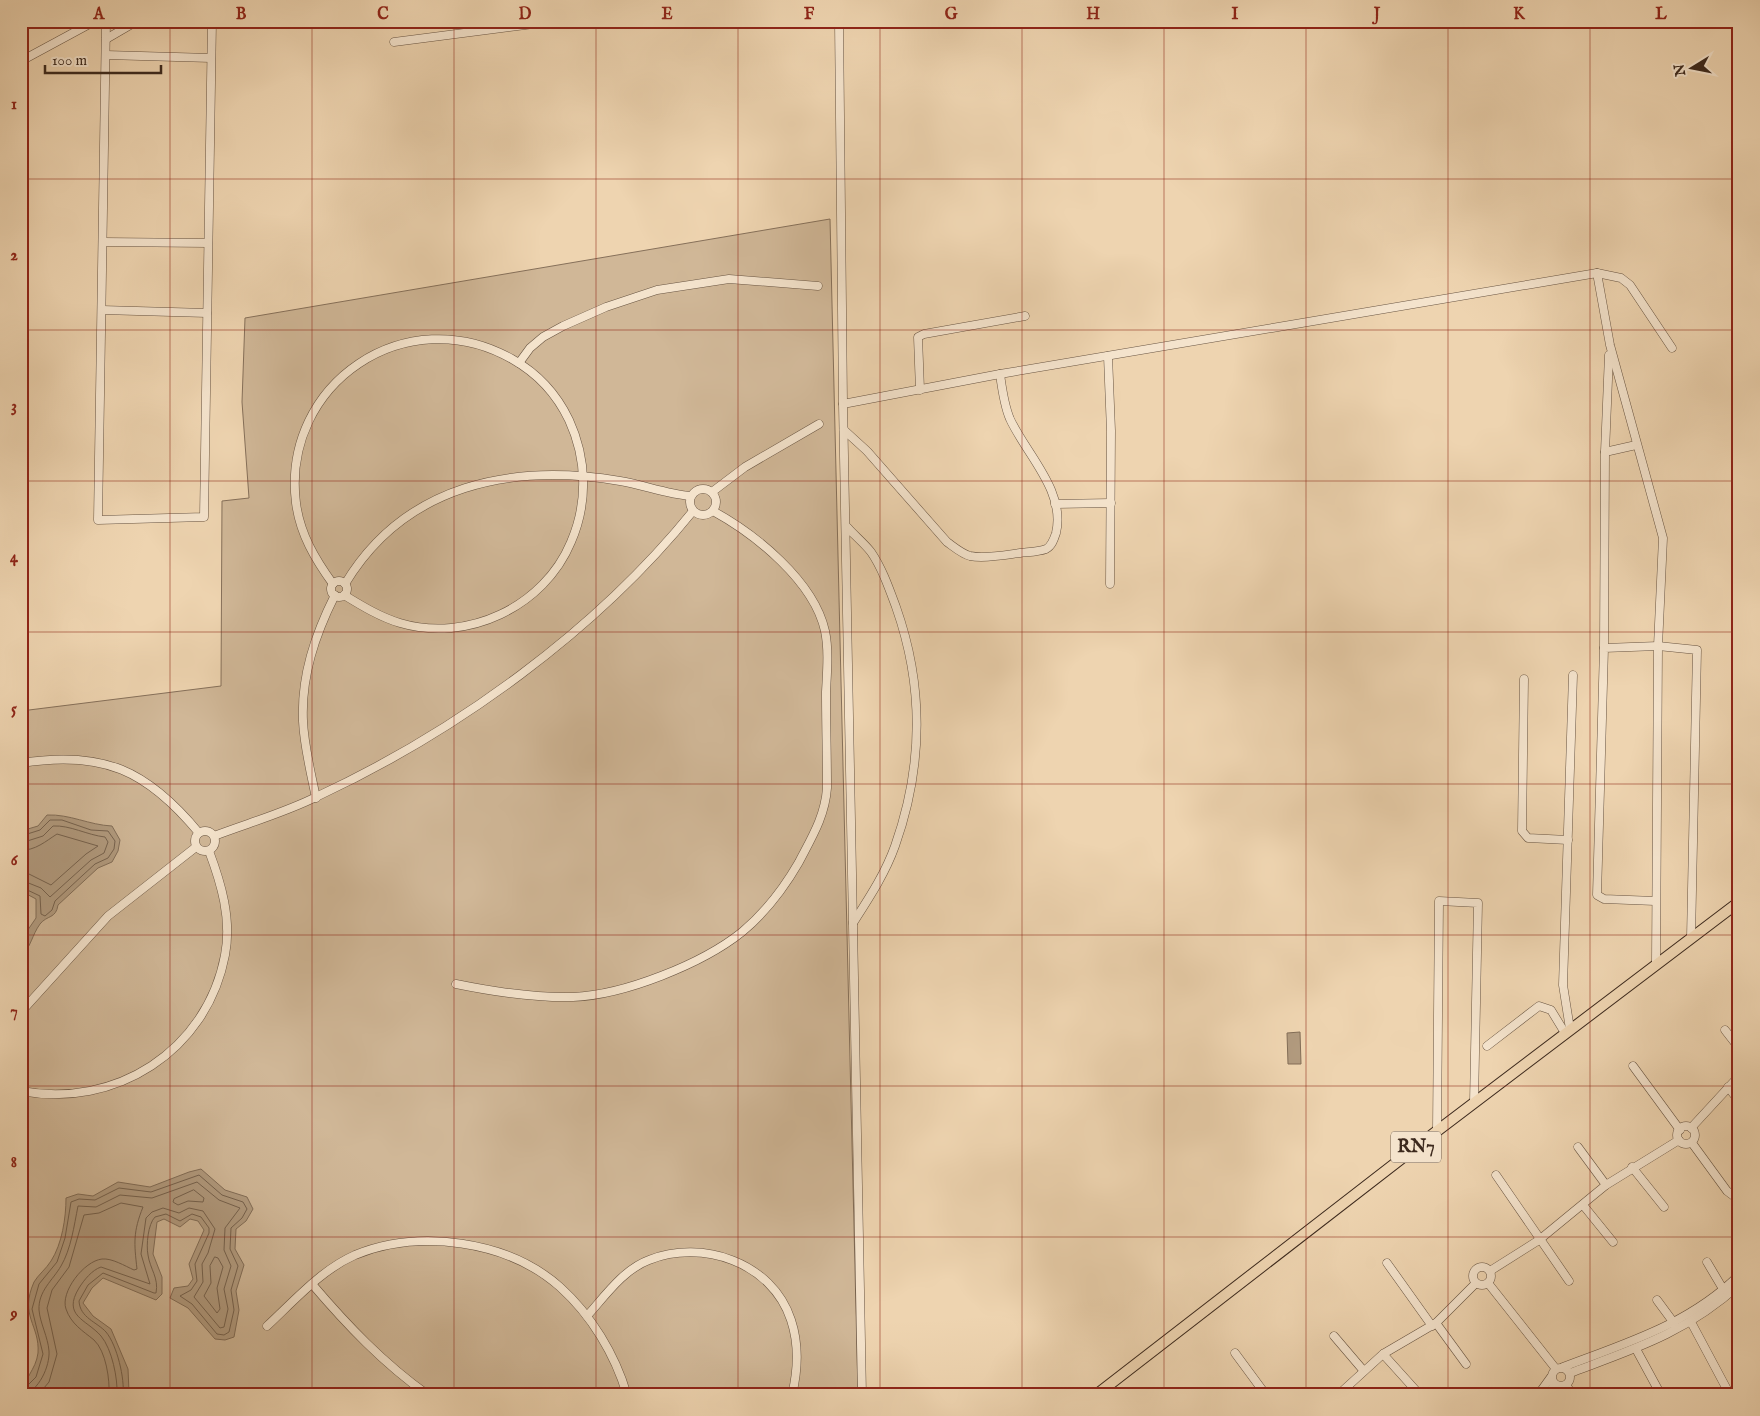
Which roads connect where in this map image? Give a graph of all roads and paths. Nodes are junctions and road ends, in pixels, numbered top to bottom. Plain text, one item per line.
1 (95, 21) edge
2 (106, 21) edge
3 (137, 21) edge
4 (212, 21) edge
5 (557, 21) edge
6 (839, 21) edge
7 (106, 39) junction
8 (394, 42) dead end
9 (106, 55) junction
10 (211, 58) junction
11 (21, 62) edge
12 (102, 242) junction
13 (208, 243) junction
14 (1597, 274) junction
15 (818, 286) dead end
16 (102, 310) junction
17 (207, 313) junction
18 (1025, 316) dead end
19 (1610, 345) junction
20 (1672, 348) dead end
21 (1108, 356) junction
22 (519, 363) junction
23 (1000, 374) junction
24 (920, 390) junction
25 (844, 404) junction
26 (819, 424) dead end
27 (844, 430) junction
28 (1636, 445) junction
29 (1606, 452) junction
30 (584, 476) junction
31 (712, 492) junction
32 (691, 496) junction
33 (1111, 503) junction
34 (1055, 504) junction
35 (712, 510) junction
36 (694, 511) junction
37 (847, 527) junction
38 (333, 584) junction
39 (345, 584) junction
40 (1110, 584) dead end
41 (334, 595) junction
42 (344, 595) junction
43 (1658, 646) junction
44 (1604, 648) junction
45 (1573, 676) dead end
46 (1524, 679) dead end
47 (21, 764) edge
48 (316, 798) junction
49 (199, 833) junction
50 (214, 836) junction
51 (1568, 840) junction
52 (196, 846) junction
53 (209, 851) junction
54 (1655, 901) junction
55 (1739, 902) edge
56 (853, 923) junction
57 (1691, 938) junction
58 (1656, 963) junction
59 (456, 984) dead end
60 (21, 1012) edge
61 (1725, 1030) dead end
62 (1568, 1031) junction
63 (1487, 1046) dead end
64 (1739, 1048) edge
65 (1633, 1066) dead end
66 (1739, 1076) edge
67 (1728, 1087) junction
68 (21, 1091) edge
69 (1739, 1101) edge
70 (1474, 1102) junction
71 (1691, 1128) junction
72 (1680, 1130) junction
73 (1437, 1131) junction
74 (1679, 1140) junction
75 (1692, 1142) junction
76 (1578, 1147) dead end
77 (1632, 1167) junction
78 (1496, 1175) dead end
79 (1606, 1185) junction
80 (1739, 1200) edge
81 (1584, 1205) junction
82 (1664, 1207) dead end
83 (1539, 1240) junction
84 (1613, 1242) dead end
85 (1707, 1262) dead end
86 (1387, 1263) dead end
87 (1490, 1271) junction
88 (1739, 1275) edge
89 (1569, 1280) dead end
90 (1476, 1283) junction
91 (1488, 1283) junction
92 (312, 1284) junction
93 (1739, 1285) edge
94 (1723, 1289) junction
95 (1657, 1300) dead end
96 (588, 1316) junction
97 (1691, 1322) junction
98 (1674, 1323) junction
99 (1434, 1324) junction
100 (267, 1326) dead end
101 (1334, 1336) dead end
102 (1636, 1349) junction
103 (1235, 1353) dead end
104 (1384, 1354) junction
105 (1466, 1364) dead end
106 (1559, 1368) junction
107 (1363, 1370) junction
108 (1570, 1373) junction
109 (1553, 1381) junction
110 (1566, 1385) junction
111 (428, 1395) edge
112 (627, 1395) edge
113 (792, 1395) edge
114 (862, 1395) edge
115 (1096, 1395) edge
116 (1266, 1395) edge
117 (1339, 1395) edge
118 (1420, 1395) edge
119 (1538, 1395) edge
120 (1548, 1395) edge
121 (1574, 1395) edge
122 (1661, 1395) edge
123 (1730, 1395) edge

1 - 11 street
2 - 7 street
3 - 7 street
4 - 10 street
5 - 8 street
6 - 25 street
7 - 9 street
9 - 10 street
9 - 12 street
10 - 13 street
12 - 13 street
12 - 16 street
13 - 17 street
14 - 19 street
14 - 20 street
14 - 21 street
15 - 22 street
16 - 17 street
16 - 17 street
18 - 24 street
19 - 28 street
19 - 29 street
21 - 23 street
21 - 33 street
22 - 30 street
22 - 38 street
23 - 24 street
23 - 34 street
24 - 25 street
25 - 27 street
26 - 31 street
27 - 34 street
27 - 37 street
28 - 29 street
28 - 43 street
29 - 44 street
30 - 32 street
30 - 39 street
30 - 42 street
31 - 32 street
31 - 35 street
32 - 36 street
33 - 34 street
33 - 40 street
35 - 36 street
35 - 59 street
36 - 48 street
37 - 56 street
37 - 56 street
38 - 39 street
38 - 41 street
39 - 42 street
41 - 42 street
41 - 48 street
43 - 44 street
43 - 54 street
43 - 57 street
44 - 54 street
45 - 51 street
46 - 51 street
47 - 49 street
48 - 50 street
49 - 50 street
49 - 52 street
50 - 53 street
51 - 62 street
52 - 53 street
52 - 60 street
53 - 68 street
54 - 58 street
55 - 57 main road, RN7
56 - 114 street
57 - 58 main road, RN7
58 - 62 main road, RN7
61 - 64 street
62 - 63 street
62 - 70 main road, RN7
65 - 72 street
66 - 67 street
67 - 69 street
67 - 71 street
70 - 73 main road, RN7
70 - 73 street
71 - 72 street
71 - 75 street
72 - 74 street
73 - 115 main road, RN7
74 - 75 street
74 - 77 street
75 - 80 street
76 - 79 street
77 - 79 street
77 - 82 street
78 - 83 street
79 - 81 street
81 - 83 street
81 - 84 street
83 - 87 street
83 - 89 street
85 - 94 street
86 - 99 street
87 - 90 street
87 - 91 street
88 - 94 street
90 - 91 street
90 - 99 street
91 - 106 street
92 - 96 street
92 - 100 street
92 - 111 street
93 - 97 street
94 - 98 street
95 - 98 street
96 - 112 street
96 - 113 street
97 - 102 street
97 - 123 street
98 - 106 street
99 - 104 street
99 - 105 street
101 - 107 street
102 - 108 street
102 - 122 street
103 - 116 street
104 - 107 street
104 - 118 street
106 - 108 street
106 - 109 street
107 - 117 street
108 - 110 street
109 - 110 street
109 - 119 street
109 - 120 street
110 - 121 street

